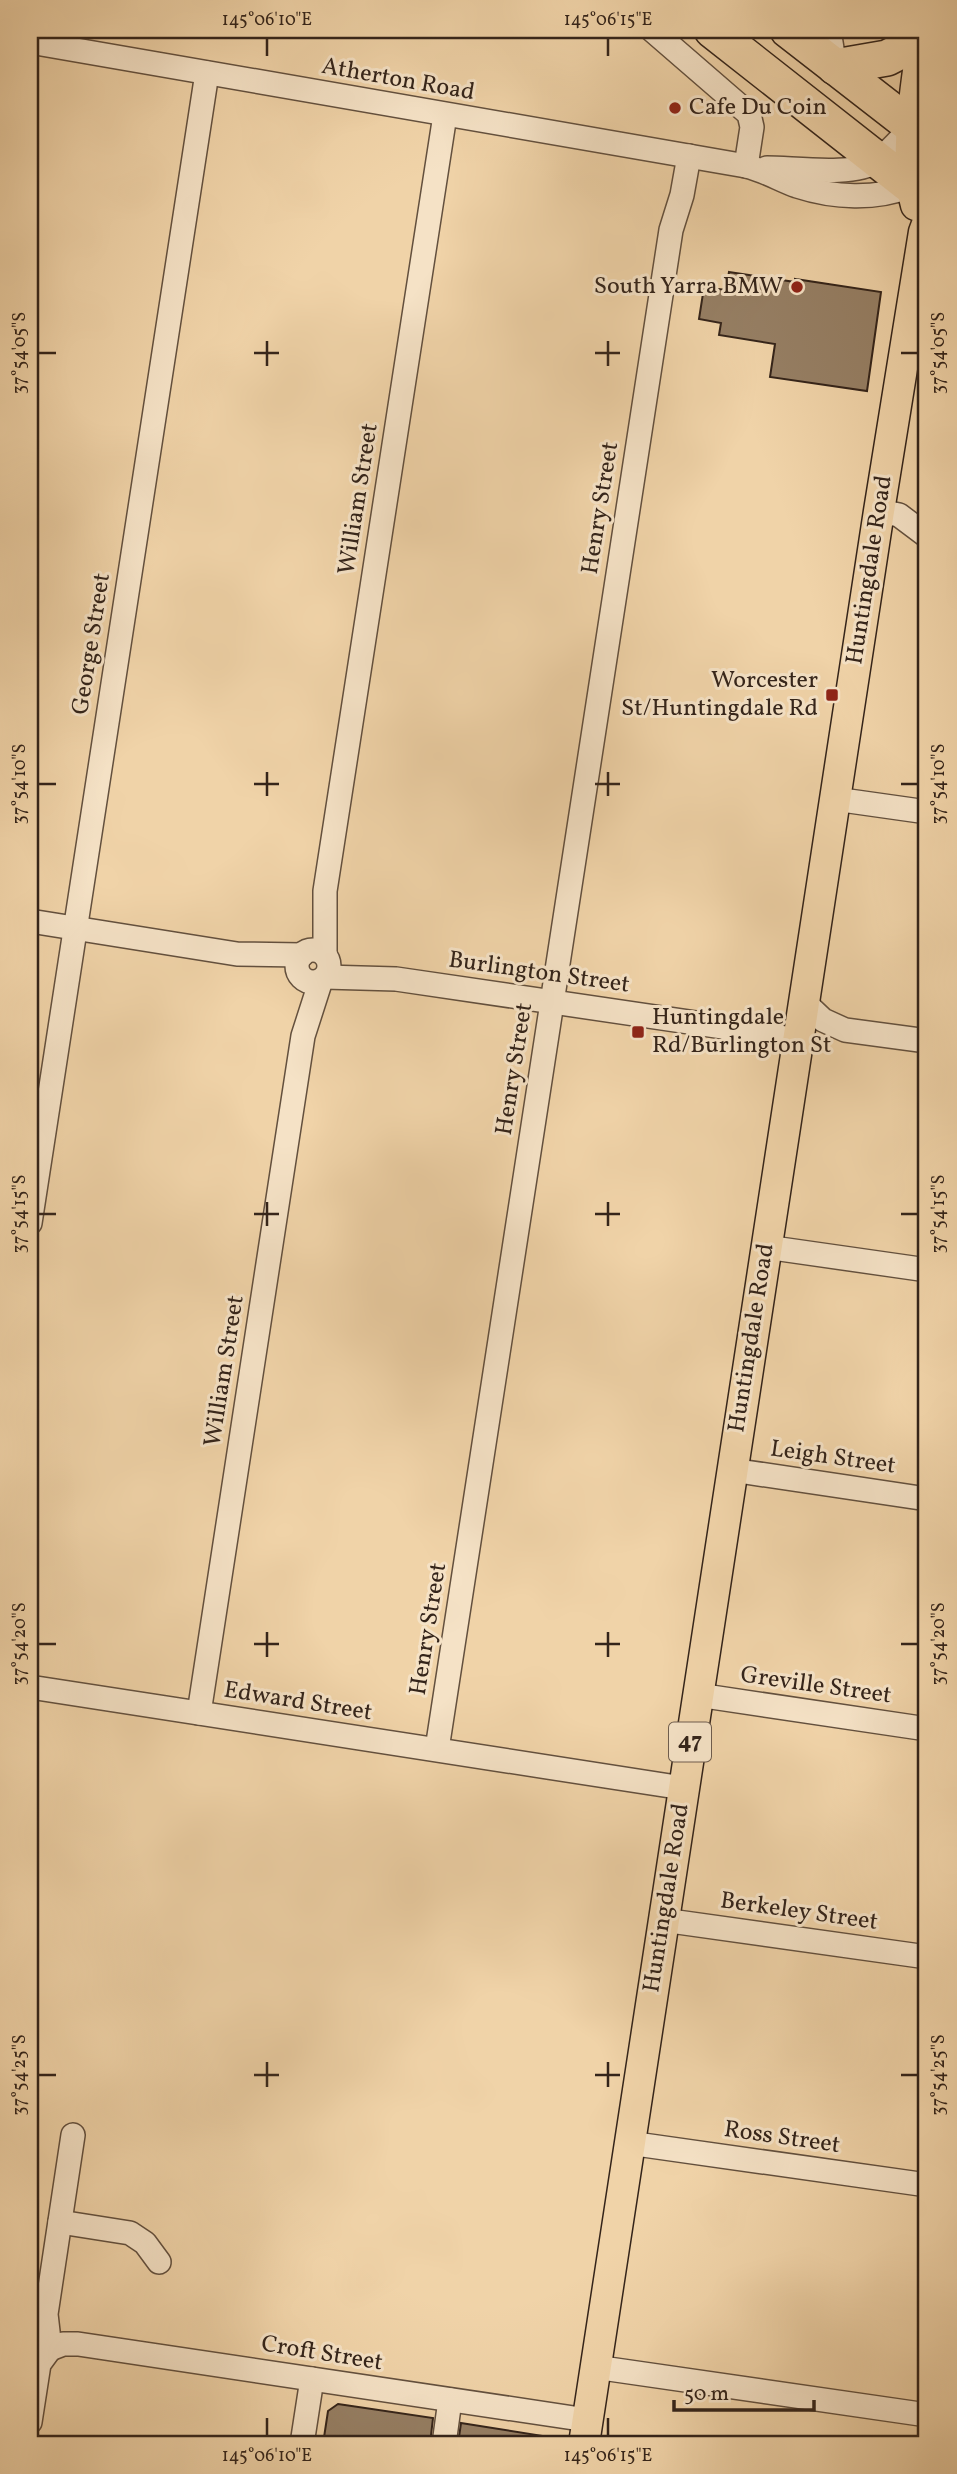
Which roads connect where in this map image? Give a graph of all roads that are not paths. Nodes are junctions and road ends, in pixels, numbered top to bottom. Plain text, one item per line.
1 (788, 30) edge
2 (829, 30) edge
3 (718, 34) edge
4 (659, 35) edge
5 (923, 35) edge
6 (30, 42) edge
7 (835, 67) junction
8 (207, 73) junction
9 (445, 115) junction
10 (920, 132) edge
11 (682, 155) junction
12 (877, 161) junction
13 (752, 167) junction
14 (922, 211) edge
15 (920, 304) edge
16 (879, 511) junction
17 (927, 536) edge
18 (835, 799) junction
19 (927, 813) edge
20 (30, 921) edge
21 (75, 928) junction
22 (313, 966) junction
23 (552, 1002) junction
24 (804, 1002) junction
25 (798, 1041) junction
26 (927, 1041) edge
27 (30, 1223) edge
28 (766, 1247) junction
29 (927, 1270) edge
30 (732, 1470) junction
31 (927, 1499) edge
32 (30, 1687) edge
33 (698, 1695) junction
34 (199, 1713) junction
35 (927, 1729) edge
36 (438, 1749) junction
37 (683, 1788) junction
38 (663, 1920) junction
39 (927, 1957) edge
40 (73, 2135) dead end
41 (629, 2143) junction
42 (927, 2185) edge
43 (60, 2222) junction
44 (159, 2262) dead end
45 (50, 2349) junction
46 (595, 2367) junction
47 (312, 2379) junction
48 (450, 2400) junction
49 (927, 2415) edge
50 (30, 2422) edge
51 (585, 2432) edge
52 (302, 2444) edge
53 (444, 2444) edge

1 - 7 highway
2 - 7 street
3 - 4 street
3 - 12 highway
4 - 13 street
5 - 7 highway
5 - 10 main road, Huntingdale Road / 47
6 - 8 street, Atherton Road
7 - 10 highway
8 - 9 street, Atherton Road
8 - 21 street, George Street
9 - 11 street, Atherton Road
9 - 22 street, William Street
10 - 12 street
10 - 14 main road, Huntingdale Road / 47
11 - 13 street, Atherton Road
11 - 23 street, Henry Street
12 - 13 street, Atherton Road
12 - 14 highway
13 - 14 street, Atherton Road
14 - 15 main road, Huntingdale Road / 47
15 - 16 main road, Huntingdale Road / 47
16 - 17 street
16 - 18 main road, Huntingdale Road / 47
18 - 19 street
18 - 24 main road, Huntingdale Road / 47
20 - 21 street, Burlington Street
21 - 22 street, Burlington Street
21 - 27 street, George Street
22 - 23 street, Burlington Street
22 - 34 street, William Street
23 - 25 street, Burlington Street
23 - 36 street, Henry Street
24 - 25 main road, Huntingdale Road / 47
24 - 26 street
25 - 28 main road, Huntingdale Road / 47
28 - 29 street
28 - 30 main road, Huntingdale Road / 47
30 - 31 street, Leigh Street
30 - 33 main road, Huntingdale Road / 47
32 - 34 street, Edward Street
33 - 35 street, Greville Street
33 - 37 main road, Huntingdale Road / 47
34 - 36 street, Edward Street
36 - 37 street, Edward Street
37 - 38 main road, Huntingdale Road / 47
38 - 39 street, Berkeley Street
38 - 41 main road, Huntingdale Road / 47
40 - 43 street
41 - 42 street, Ross Street
41 - 46 main road, Huntingdale Road / 47
43 - 44 street
43 - 45 street
45 - 47 street, Croft Street
45 - 50 street
46 - 49 street
46 - 51 main road, Huntingdale Road / 47
47 - 48 street, Croft Street
47 - 52 street
48 - 51 street, Croft Street
48 - 53 street

